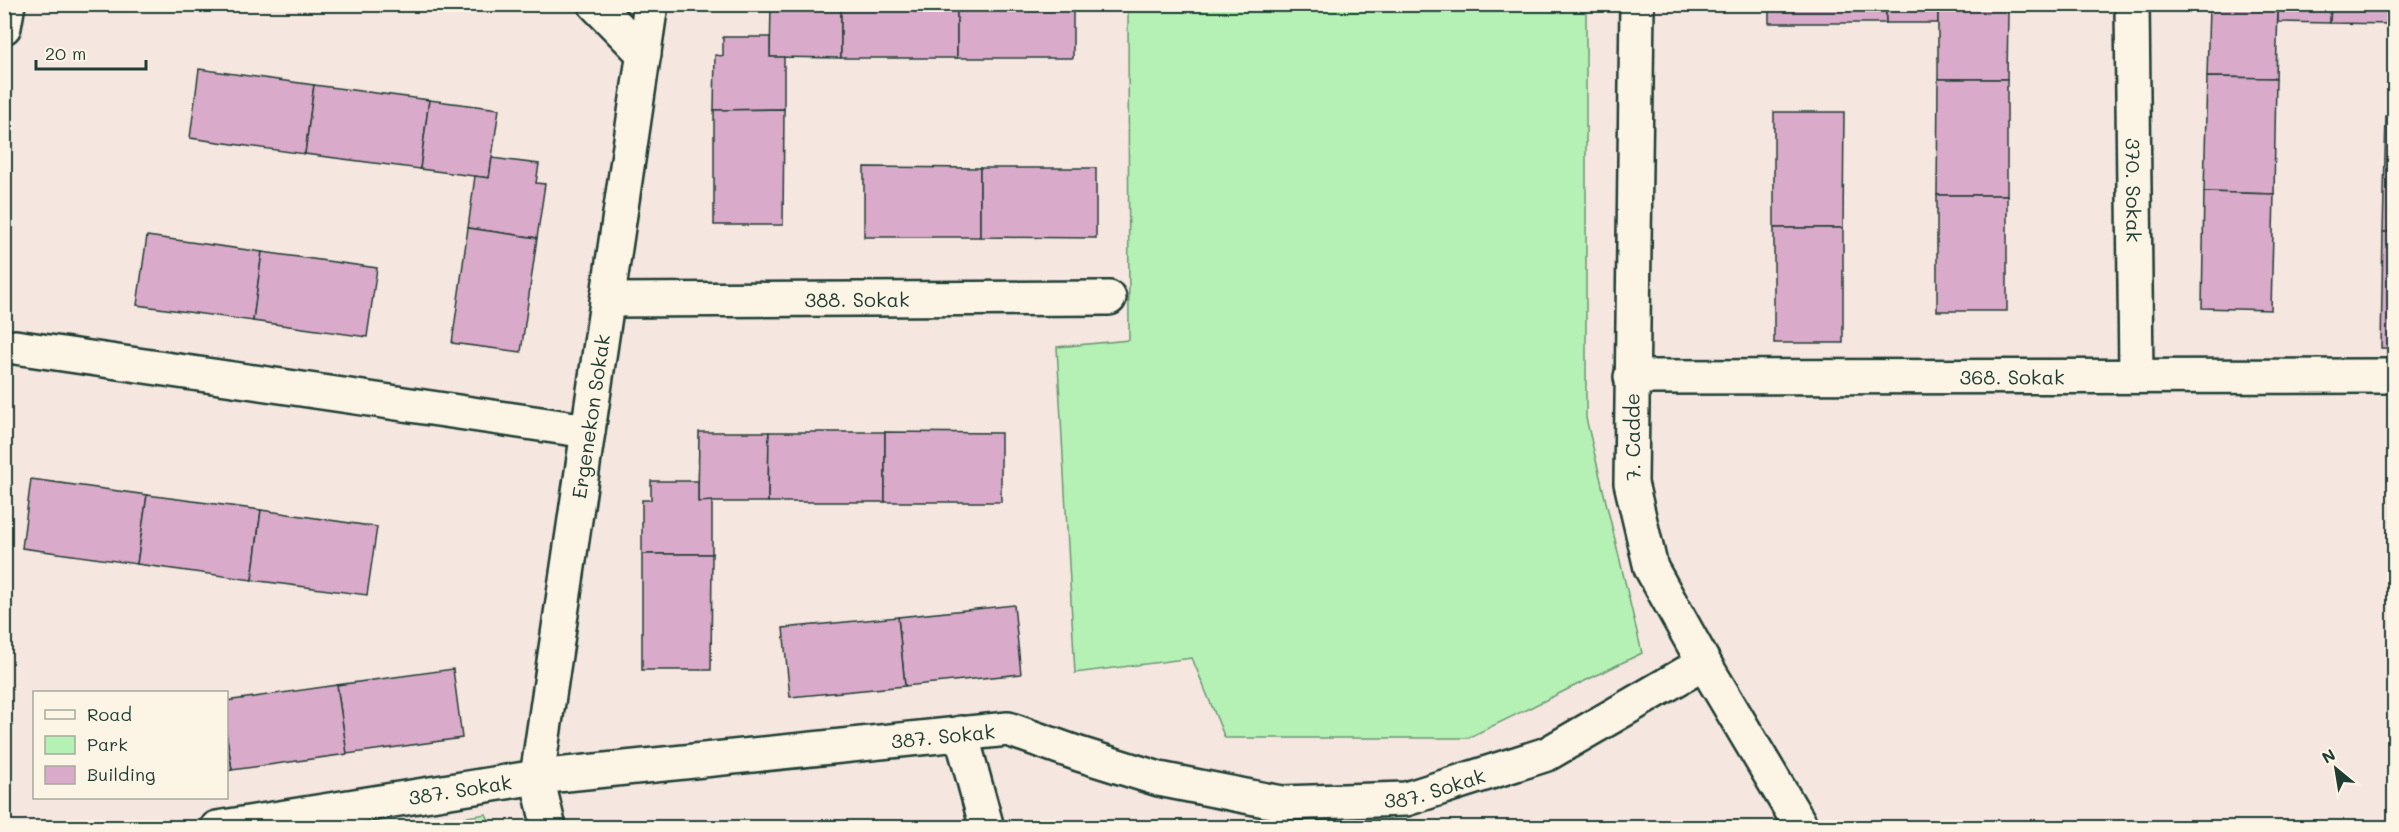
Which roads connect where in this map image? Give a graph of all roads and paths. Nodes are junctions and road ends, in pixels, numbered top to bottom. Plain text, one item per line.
1 (8, 4) edge
2 (596, 4) edge
3 (651, 4) edge
4 (1637, 4) edge
5 (2132, 4) edge
6 (4, 27) edge
7 (644, 54) junction
8 (1109, 298) dead end
9 (607, 300) junction
10 (15, 347) dead end
11 (2136, 376) junction
12 (2394, 376) edge
13 (1631, 377) junction
14 (588, 432) junction
15 (1704, 663) junction
16 (961, 734) junction
17 (537, 777) junction
18 (217, 828) edge
19 (549, 828) edge
20 (987, 828) edge
21 (1802, 828) edge

1 - 6 street
2 - 7 street
3 - 7 street, Ergenekon Sokak
4 - 13 street, 7. Cadde
5 - 11 street, 370. Sokak
7 - 9 street, Ergenekon Sokak
8 - 9 street, 388. Sokak
9 - 14 street, Ergenekon Sokak
10 - 14 street
11 - 12 street, 368. Sokak
11 - 13 street, 368. Sokak
13 - 15 street, 7. Cadde
14 - 17 street, Ergenekon Sokak
15 - 16 street, 387. Sokak
15 - 21 street, 7. Cadde
16 - 17 street, 387. Sokak
16 - 20 street
17 - 18 street, 387. Sokak
17 - 19 street, Ergenekon Sokak

